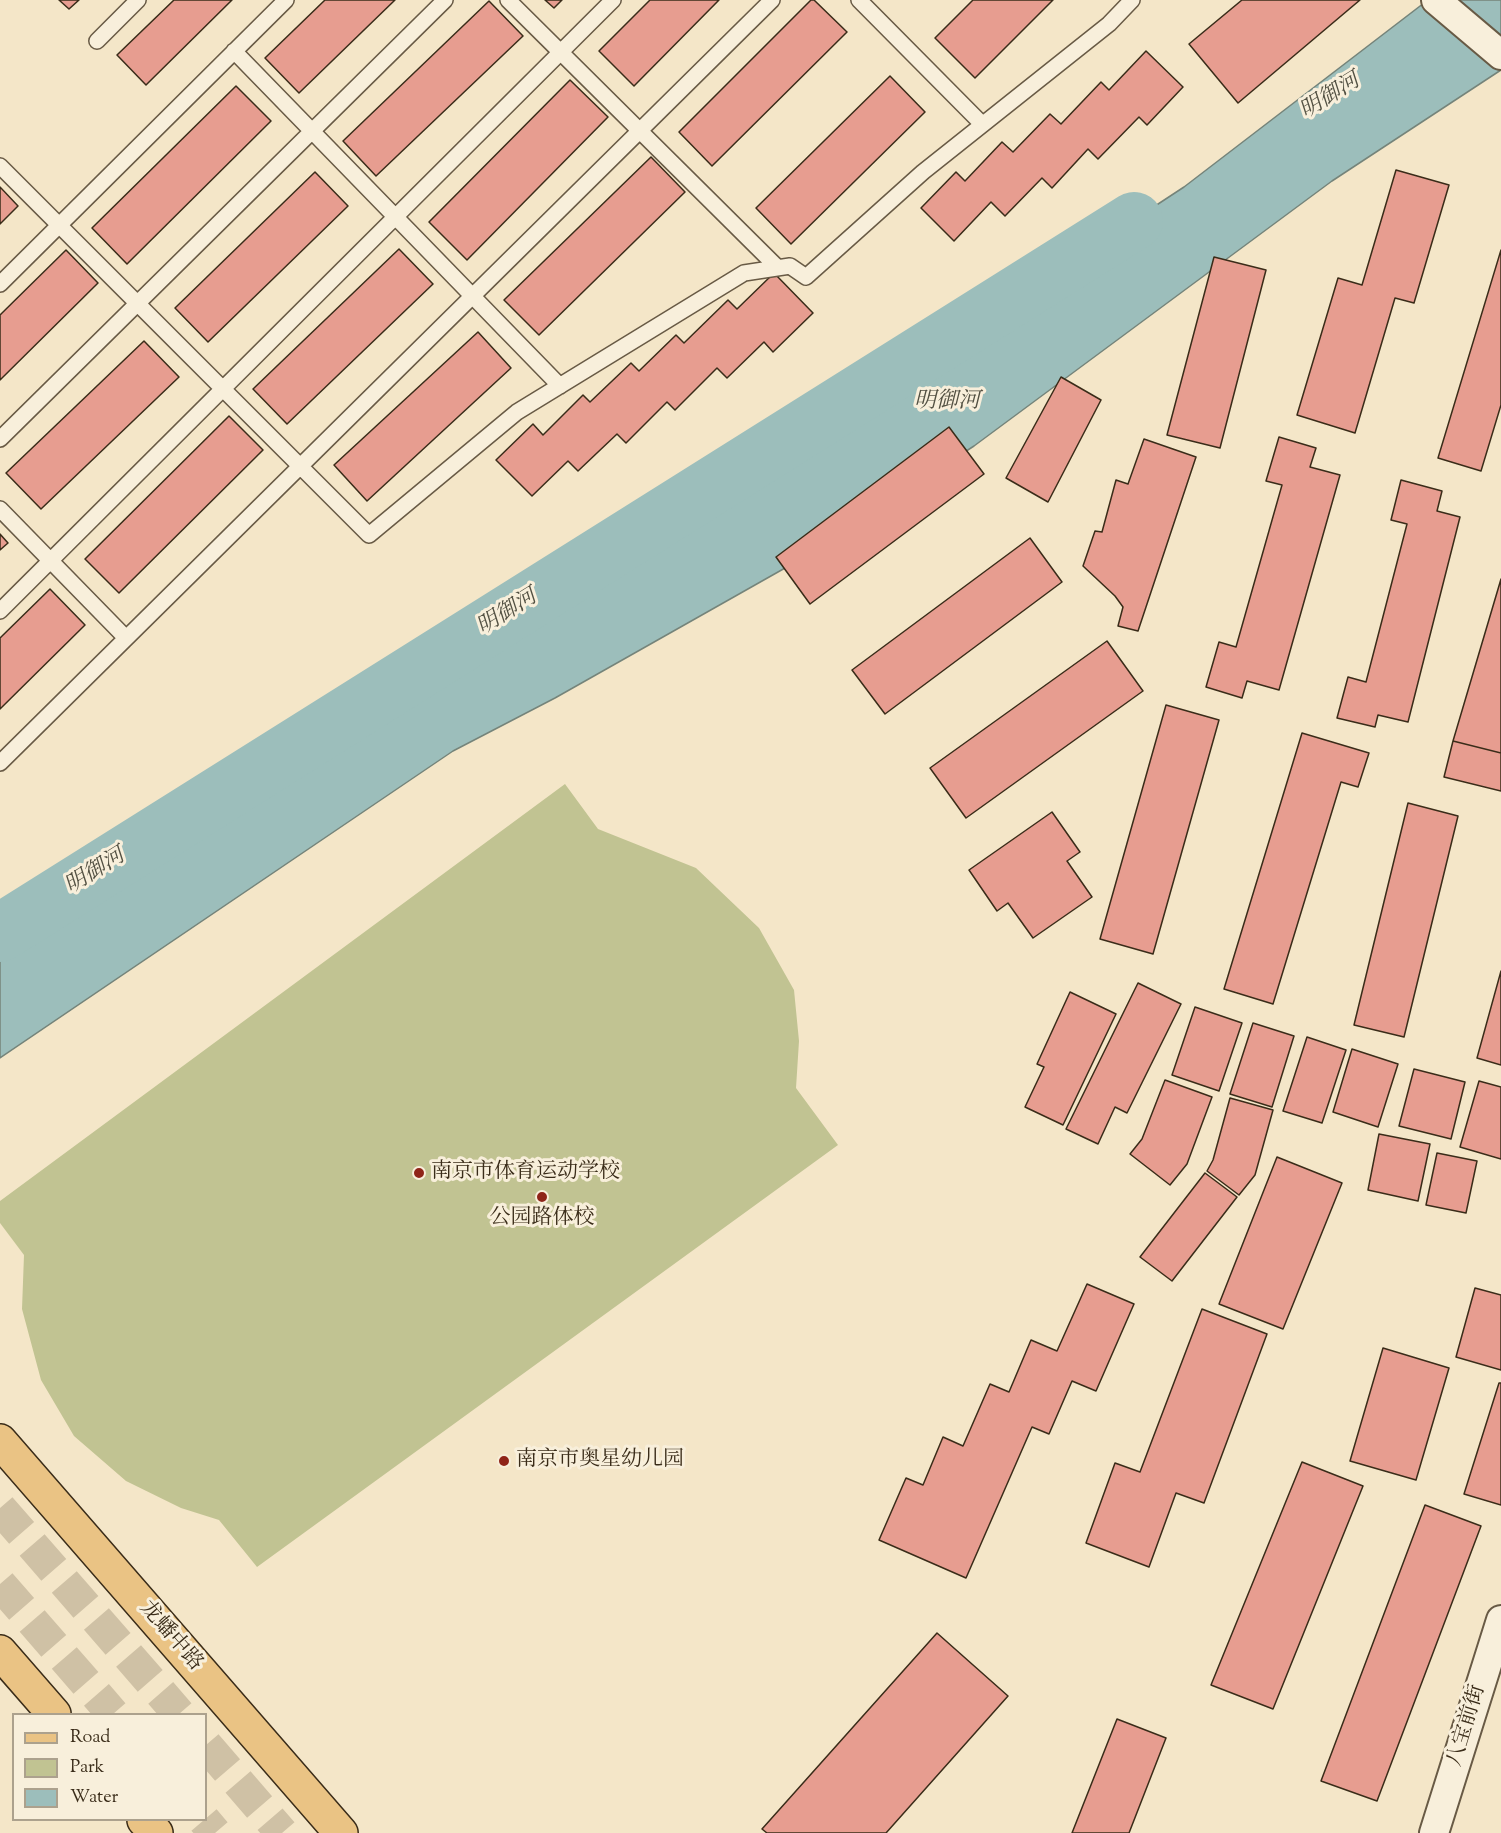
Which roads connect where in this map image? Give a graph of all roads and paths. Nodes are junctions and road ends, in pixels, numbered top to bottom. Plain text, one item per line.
1 (138, 0) edge
2 (286, 0) edge
3 (445, 0) edge
4 (508, 0) edge
5 (613, 0) edge
6 (772, 0) edge
7 (859, 0) edge
8 (1132, 0) edge
9 (1436, 0) edge
10 (97, 41) dead end
11 (234, 51) junction
12 (561, 52) junction
13 (1497, 52) edge
14 (982, 124) junction
15 (312, 131) junction
16 (640, 131) junction
17 (0, 166) edge
18 (396, 217) junction
19 (60, 225) junction
20 (778, 268) junction
21 (0, 284) edge
22 (472, 296) junction
23 (138, 303) junction
24 (560, 386) junction
25 (224, 389) junction
26 (0, 439) edge
27 (301, 466) junction
28 (0, 509) edge
29 (52, 561) junction
30 (0, 611) edge
31 (126, 638) junction
32 (0, 763) edge
33 (0, 1442) edge
34 (1501, 1620) edge
35 (0, 1652) edge
36 (53, 1713) edge
37 (145, 1821) edge
38 (156, 1833) edge
39 (341, 1833) edge
40 (1434, 1833) edge

1 - 10 lane
2 - 11 lane
3 - 15 lane
4 - 12 lane
5 - 12 lane
6 - 16 lane
7 - 14 lane
8 - 14 lane
9 - 13 street
11 - 15 lane
11 - 19 lane
12 - 16 lane
12 - 18 lane
14 - 20 lane
15 - 18 lane
15 - 23 lane
16 - 20 lane
16 - 22 lane
17 - 19 lane
18 - 22 lane
18 - 25 lane
19 - 21 lane
19 - 23 lane
20 - 24 lane
22 - 24 lane
22 - 27 lane
23 - 25 lane
23 - 26 lane
24 - 27 lane
25 - 27 lane
25 - 29 lane
27 - 31 lane
28 - 29 lane
29 - 30 lane
29 - 31 lane
31 - 32 lane
33 - 39 main road, 龙蟠中路
34 - 40 street, 八宝前街
35 - 36 main road
37 - 38 main road

